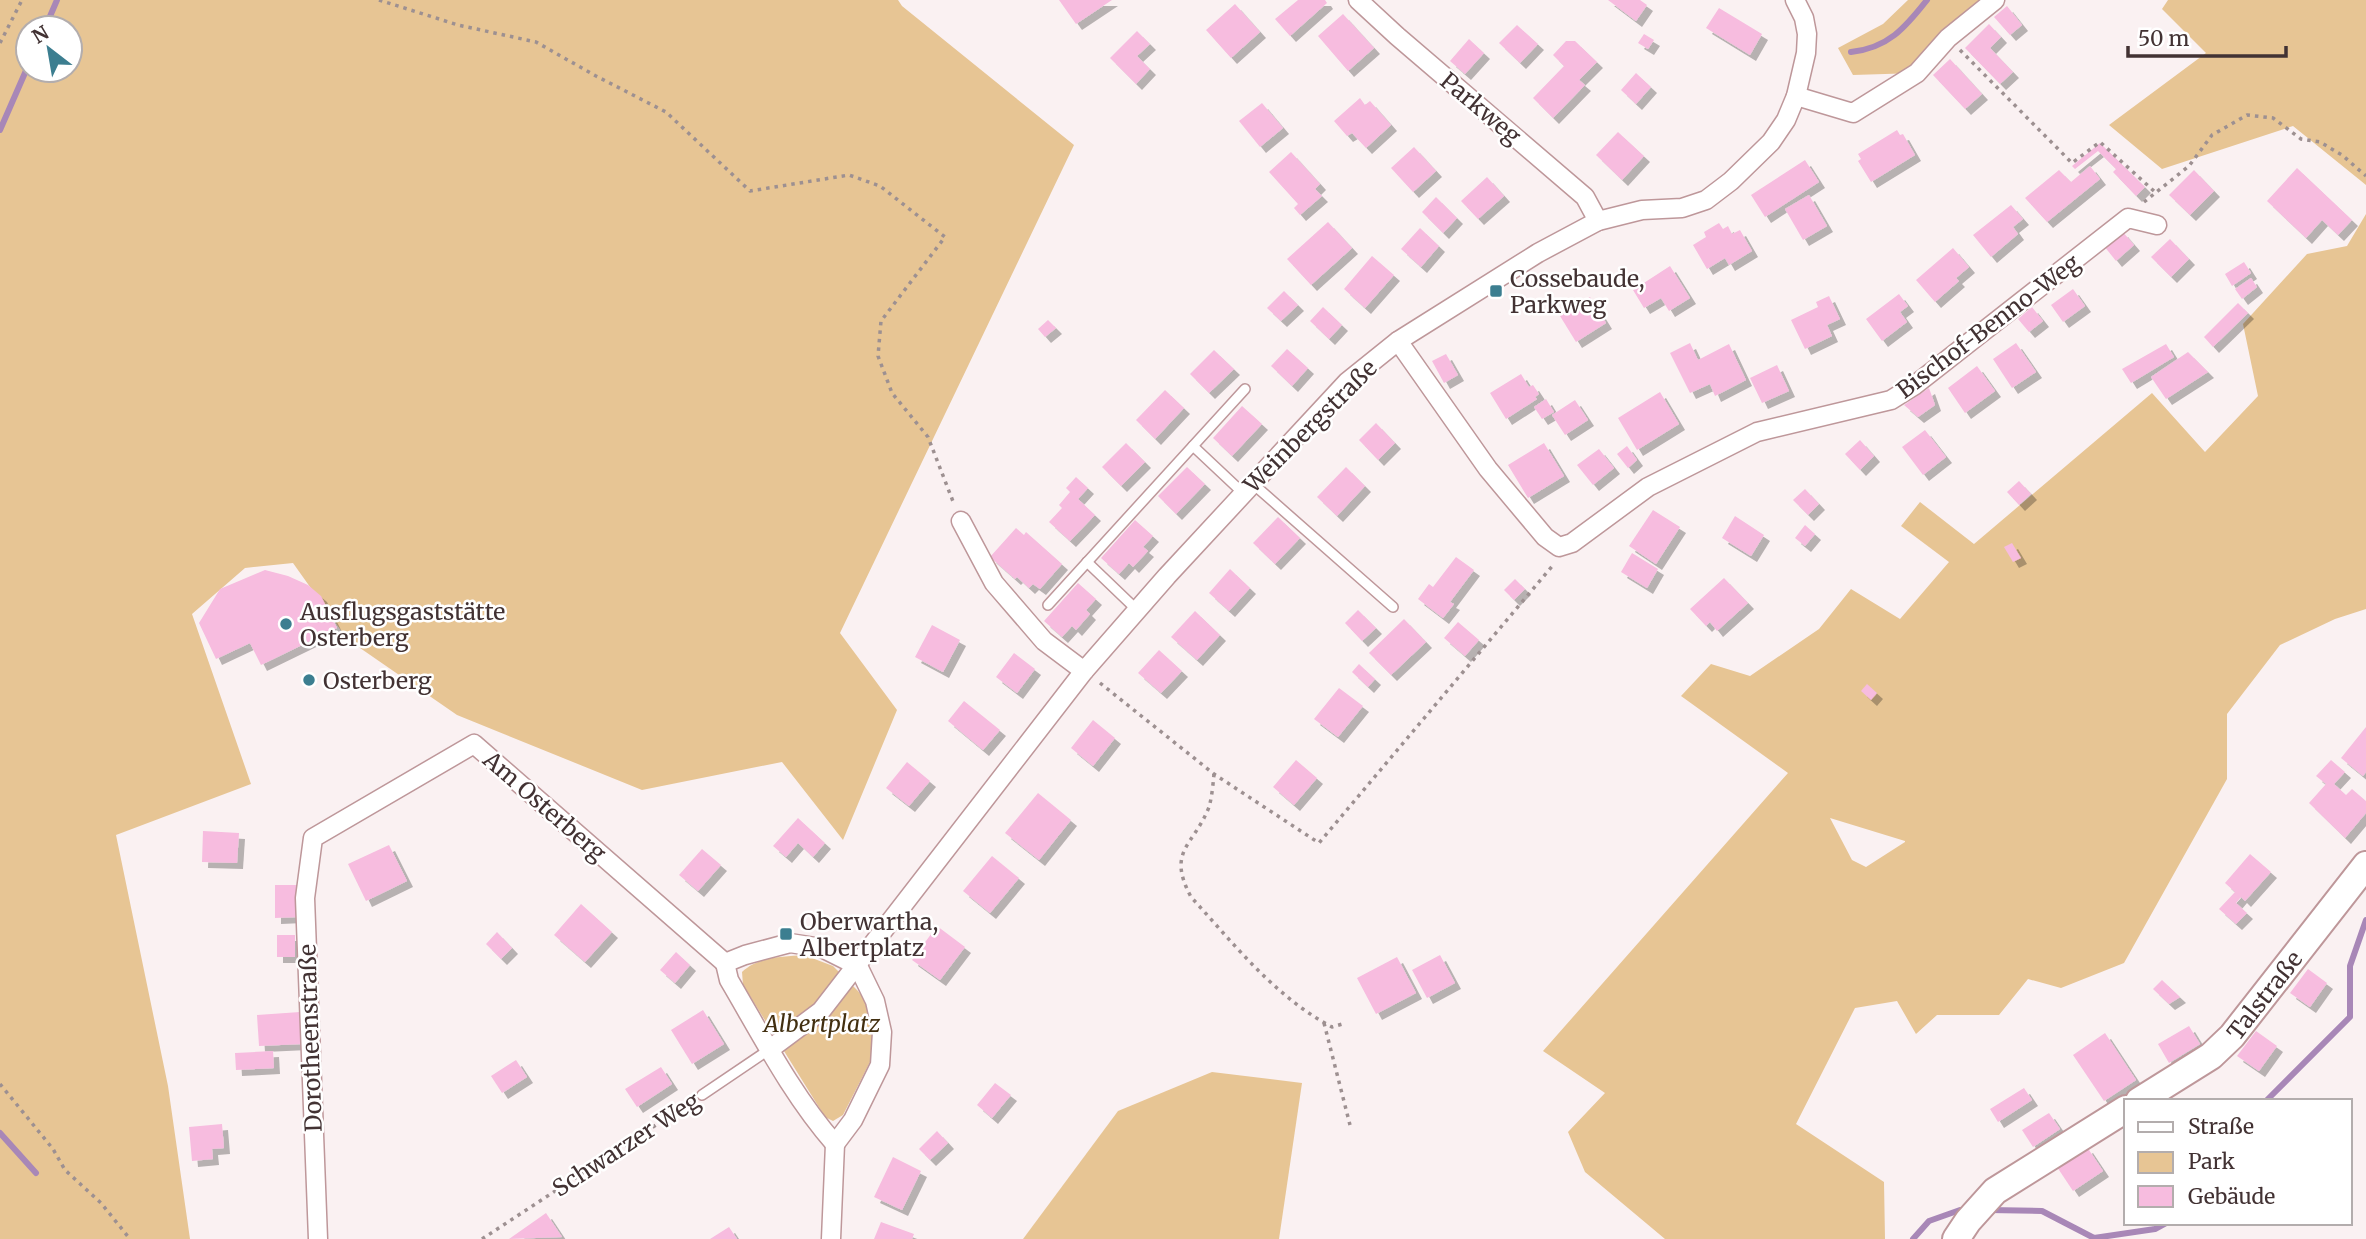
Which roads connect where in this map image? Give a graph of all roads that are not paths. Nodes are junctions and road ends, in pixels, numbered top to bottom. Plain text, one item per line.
1 (1358, 0) edge
2 (1795, 0) edge
3 (1995, 0) edge
4 (1796, 96) junction
5 (1598, 221) junction
6 (2157, 225) dead end
7 (1398, 341) junction
8 (1245, 389) dead end
9 (1193, 446) junction
10 (1248, 488) junction
11 (961, 521) road end
12 (1087, 562) junction
13 (1048, 604) dead end
14 (1393, 607) dead end
15 (1137, 610) junction
16 (1084, 671) junction
17 (313, 838) joint
18 (2366, 865) edge
19 (725, 963) junction
20 (858, 966) junction
21 (769, 1049) junction
22 (702, 1095) road end
23 (2143, 1099) edge
24 (2124, 1110) edge
25 (835, 1144) junction
26 (1962, 1230) edge
27 (318, 1239) edge
28 (831, 1239) edge

1 - 5 street, Parkweg
2 - 4 street, Weinbergstraße
3 - 4 street
4 - 5 street, Weinbergstraße
5 - 7 street, Weinbergstraße
6 - 7 street, Bischof-Benno-Weg
7 - 10 street, Weinbergstraße
8 - 9 lane
9 - 10 lane
9 - 12 lane
10 - 14 lane
10 - 15 street, Weinbergstraße
11 - 16 street
12 - 13 lane
12 - 15 lane
15 - 16 street, Weinbergstraße
16 - 20 street, Weinbergstraße
17 - 19 street, Am Osterberg
17 - 27 street, Dorotheenstraße
18 - 23 street, Talstraße
19 - 20 street
19 - 21 street
20 - 21 street
20 - 25 street
21 - 22 lane, Schwarzer Weg
21 - 25 street
24 - 26 street
25 - 28 street

